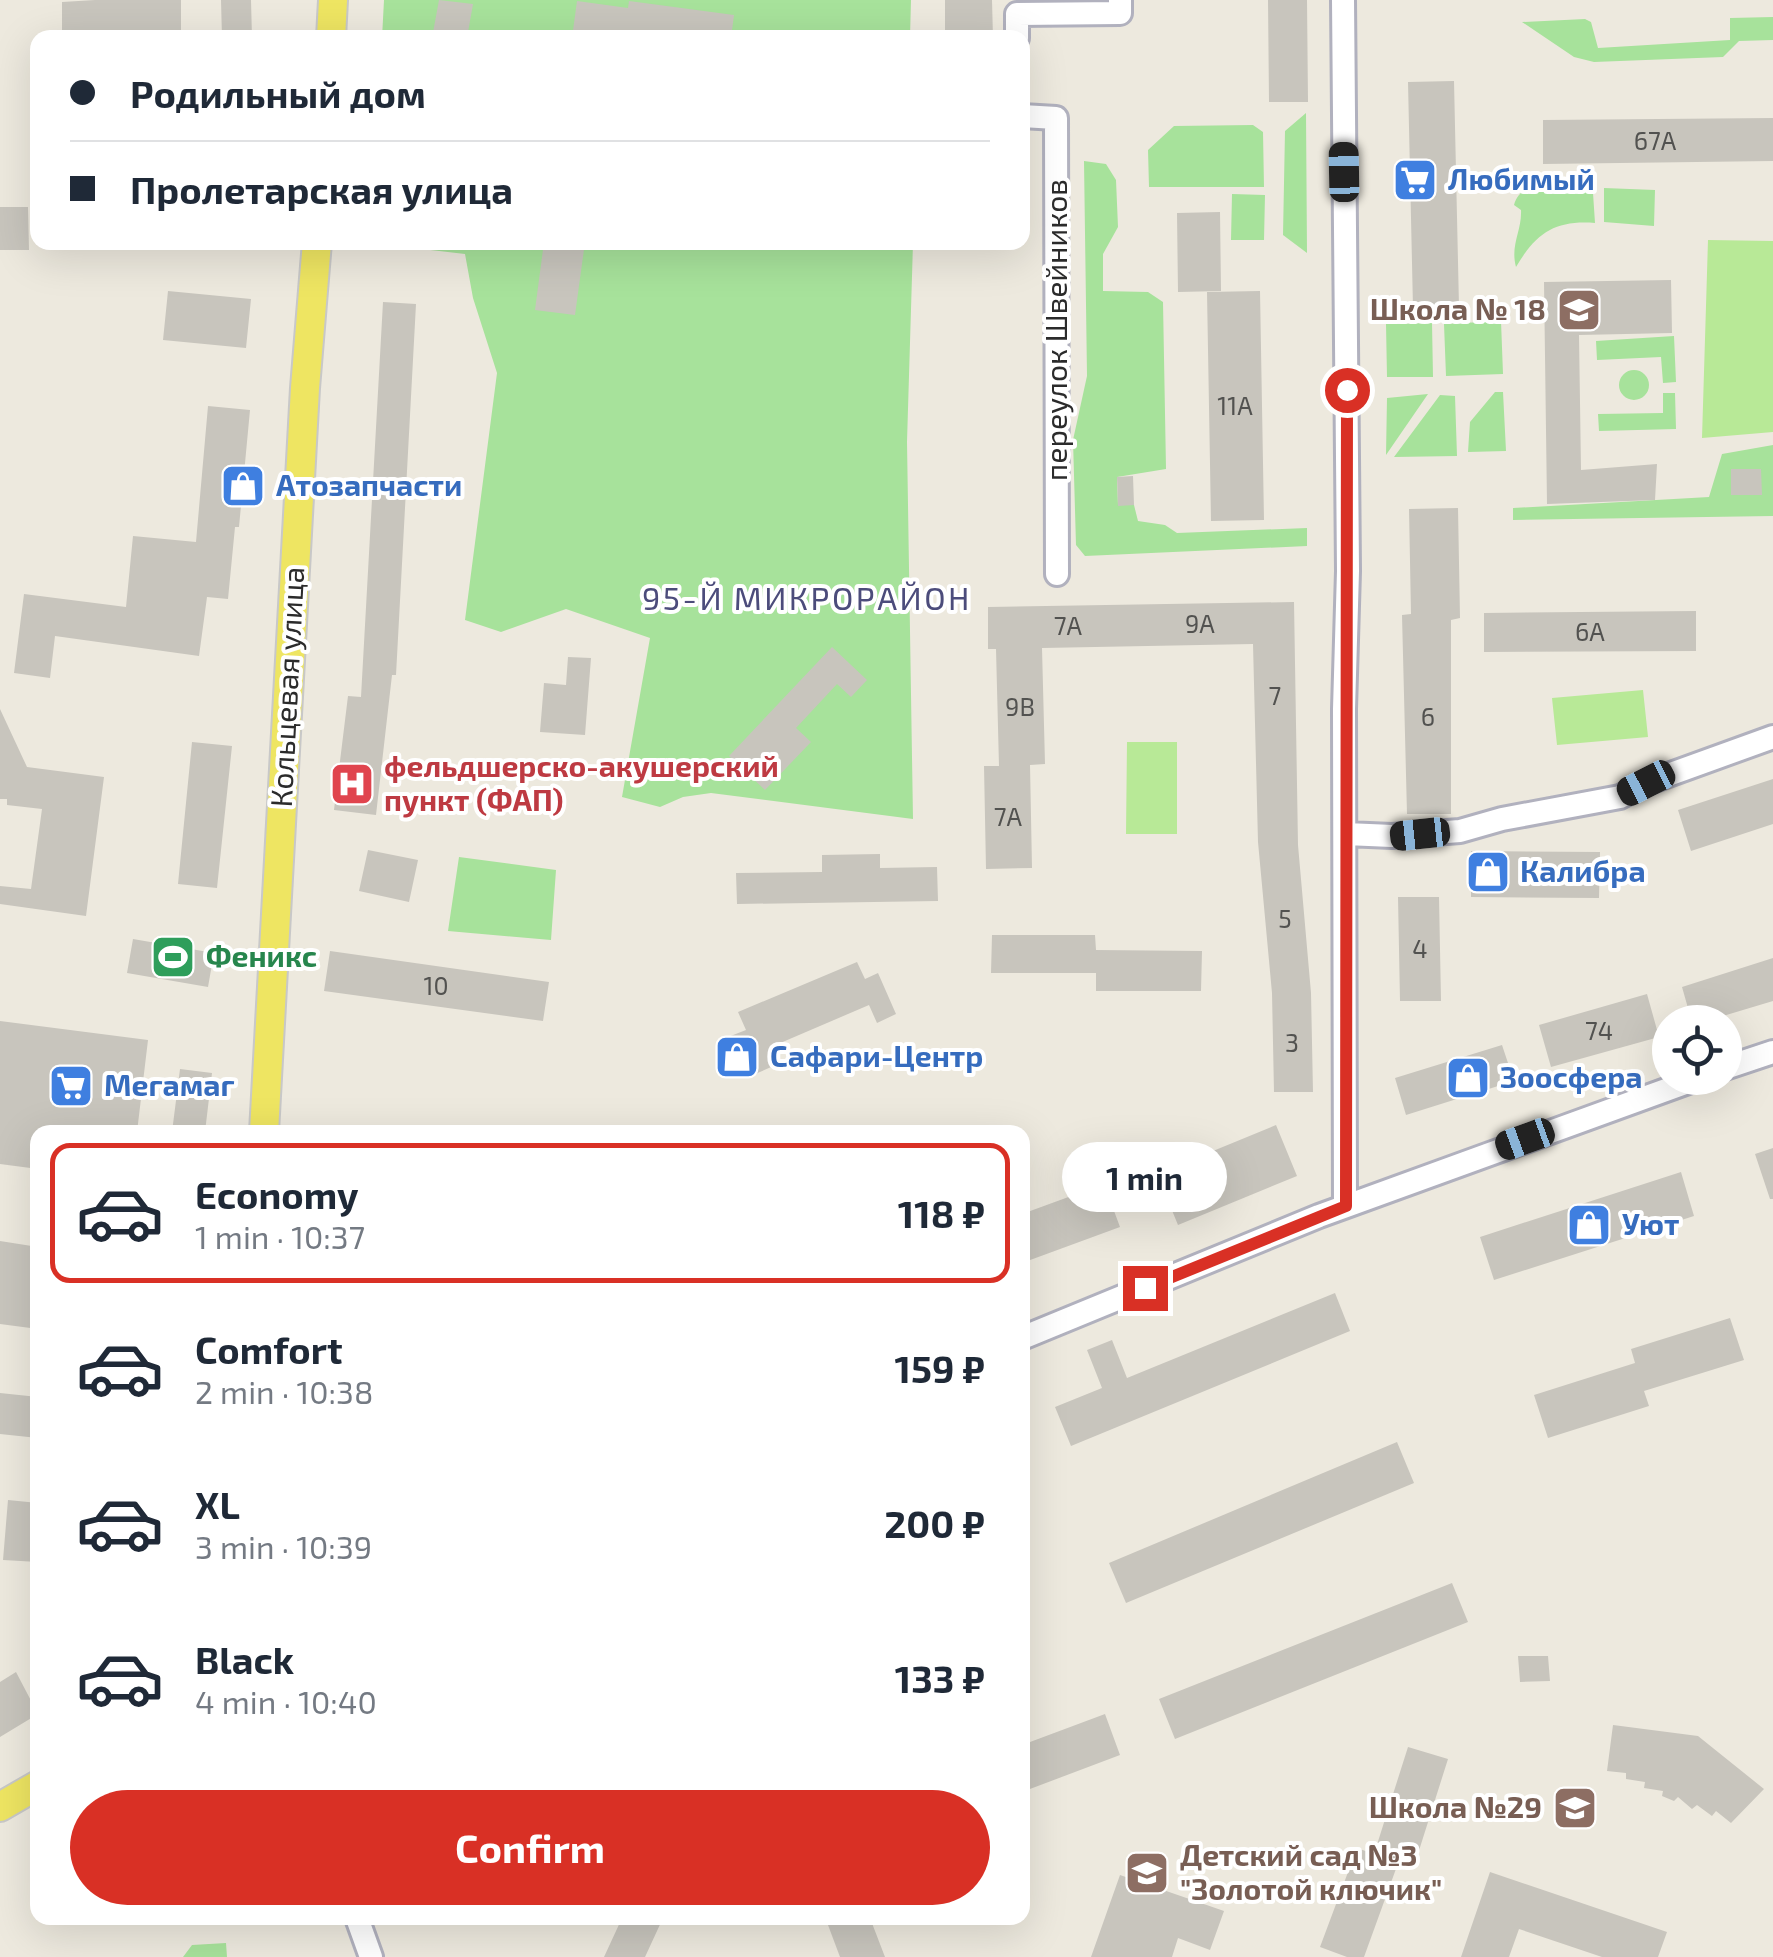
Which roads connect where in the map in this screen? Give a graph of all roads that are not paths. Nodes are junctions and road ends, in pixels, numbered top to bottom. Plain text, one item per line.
1 (334, 0) edge
2 (1120, 0) edge
3 (1344, 0) edge
4 (332, 30) edge
5 (1017, 30) edge
6 (1030, 116) edge
7 (317, 250) edge
8 (1058, 574) dead end
9 (1773, 737) edge
10 (1346, 834) junction
11 (1773, 1052) edge
12 (1742, 1062) edge
13 (1652, 1095) edge
14 (264, 1125) edge
15 (1346, 1206) junction
16 (1030, 1335) edge
17 (30, 1790) edge
18 (0, 1807) edge
19 (360, 1925) edge
20 (371, 1957) edge

1 - 4 main road
2 - 5 street
3 - 10 street
6 - 8 street, переулок Швейников
7 - 14 main road, Кольцевая улица
9 - 10 street
10 - 15 street
11 - 12 street
13 - 15 street
15 - 16 street
17 - 18 main road
19 - 20 street

